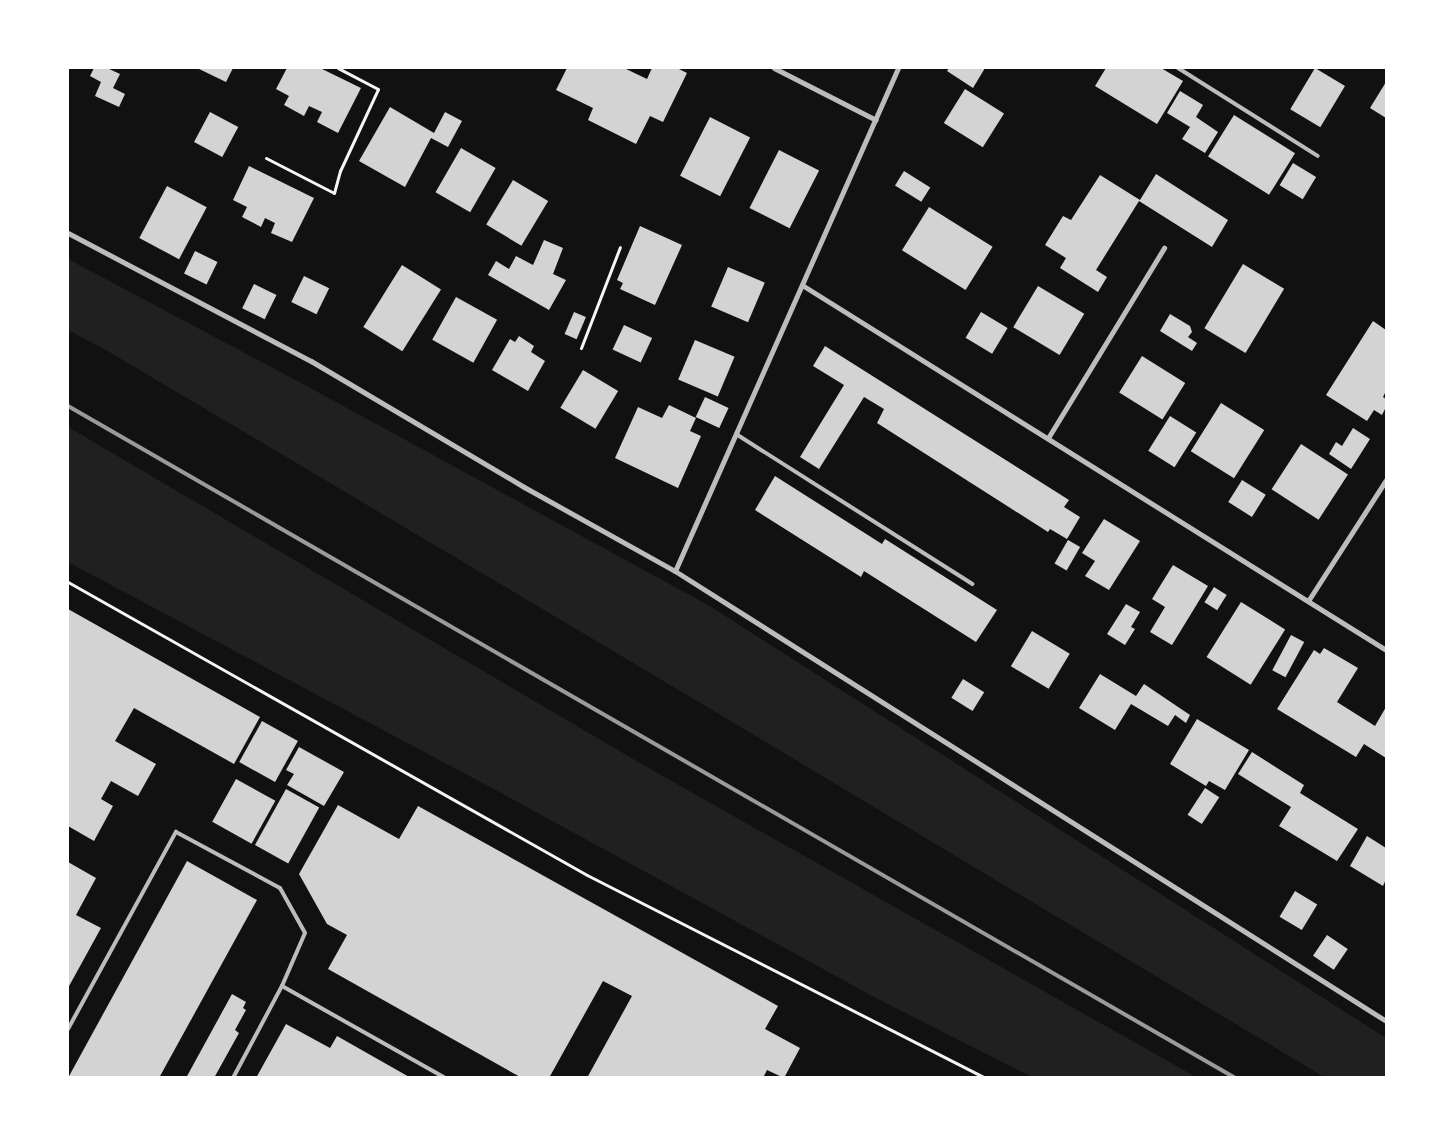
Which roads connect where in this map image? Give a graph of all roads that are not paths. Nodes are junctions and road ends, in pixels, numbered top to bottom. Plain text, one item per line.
1 (774, 68) edge
2 (898, 68) edge
3 (1178, 68) edge
4 (876, 120) junction
5 (1318, 156) dead end
6 (68, 233) edge
7 (1164, 248) dead end
8 (802, 285) junction
9 (736, 434) junction
10 (1048, 438) junction
11 (1386, 480) edge
12 (675, 571) junction
13 (972, 584) dead end
14 (1308, 601) junction
15 (1386, 650) edge
16 (282, 986) junction
17 (1386, 1021) edge
18 (68, 1029) edge
19 (233, 1078) edge
20 (445, 1078) edge

1 - 4 street
2 - 4 street
3 - 5 lane
4 - 8 street
6 - 12 street
7 - 10 street
8 - 9 street
8 - 10 street
9 - 12 street
9 - 13 lane
10 - 14 street
11 - 14 street
12 - 17 street
14 - 15 street
16 - 18 lane
16 - 19 lane
16 - 20 lane

